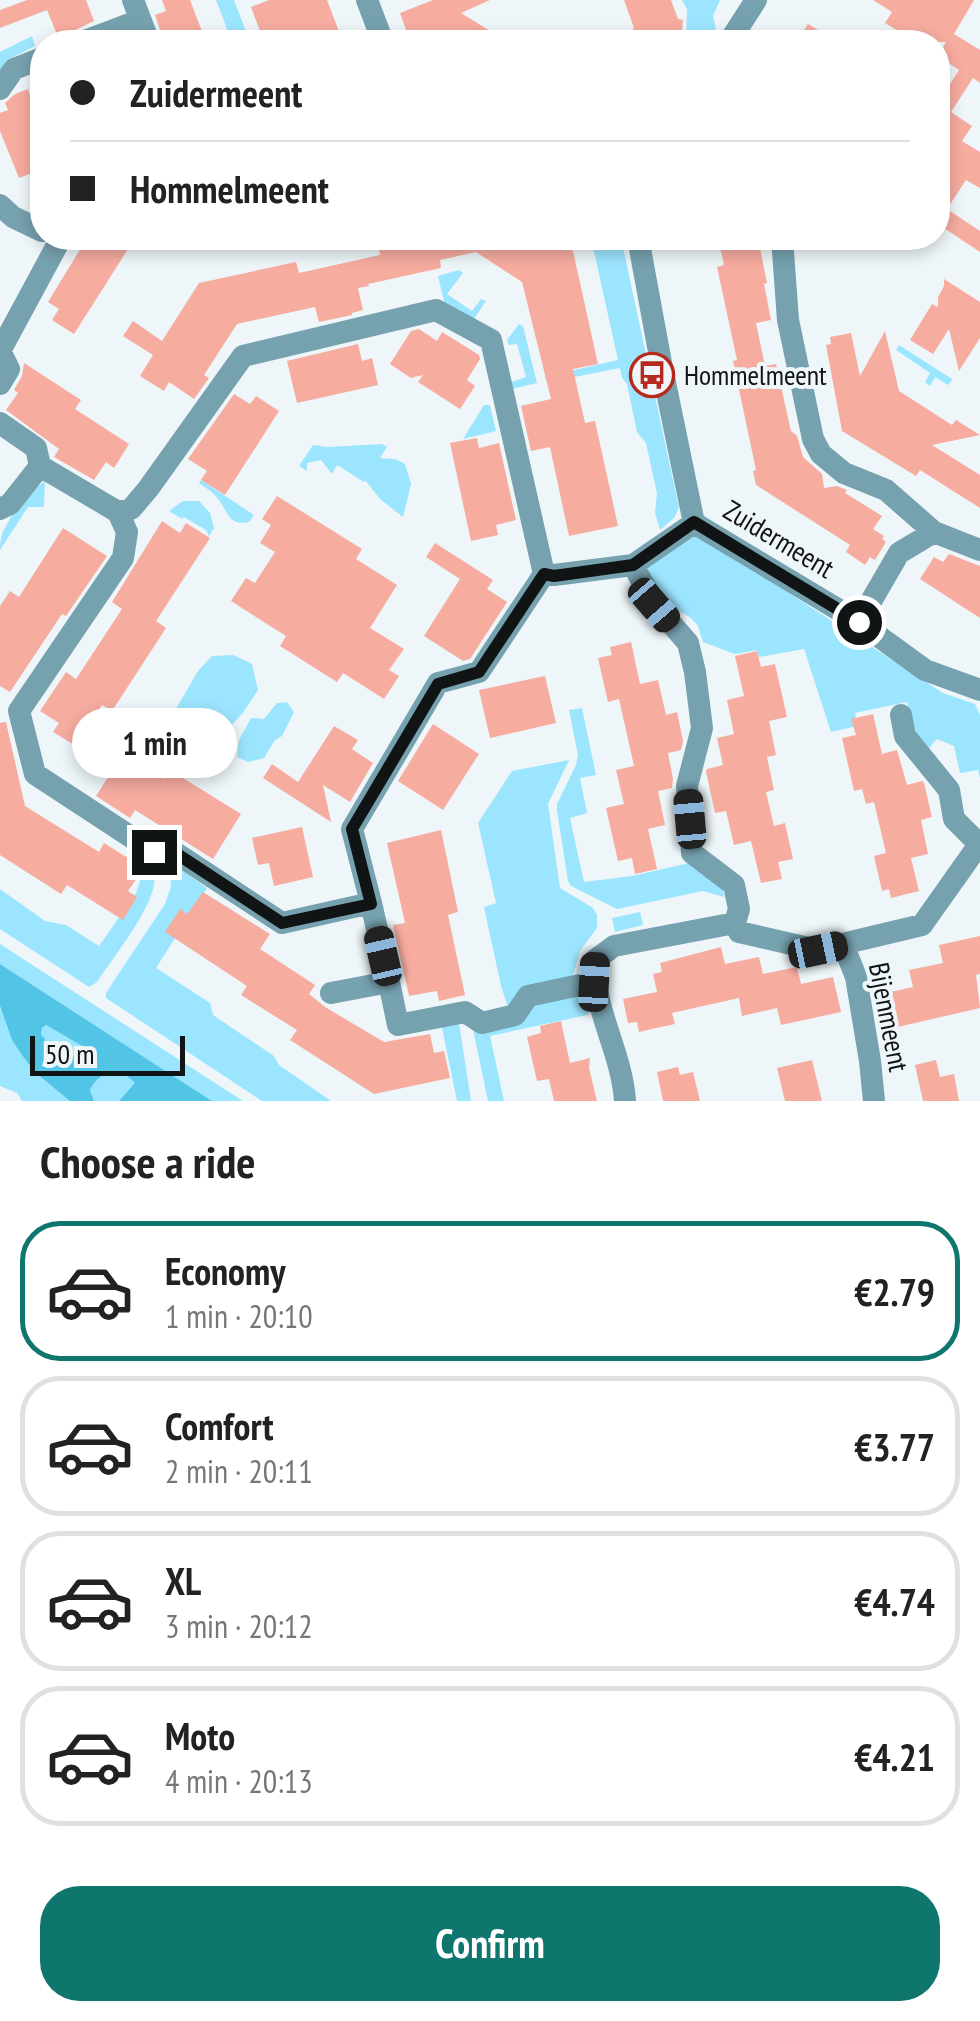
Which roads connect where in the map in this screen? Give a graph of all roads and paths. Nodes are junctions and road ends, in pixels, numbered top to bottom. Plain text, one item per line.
1 (367, 0) edge
2 (756, 0) edge
3 (136, 10) edge
4 (102, 30) edge
5 (378, 30) edge
6 (737, 30) edge
7 (30, 63) edge
8 (0, 89) edge
9 (0, 205) edge
10 (30, 225) edge
11 (47, 250) edge
12 (640, 250) edge
13 (783, 250) edge
14 (0, 351) edge
15 (0, 384) edge
16 (0, 423) edge
17 (40, 466) junction
18 (0, 509) edge
19 (118, 512) junction
20 (694, 522) junction
21 (934, 532) junction
22 (980, 550) edge
23 (633, 565) junction
24 (544, 574) junction
25 (859, 622) junction
26 (980, 690) edge
27 (901, 714) dead end
28 (979, 844) edge
29 (371, 904) junction
30 (735, 923) junction
31 (842, 944) junction
32 (389, 982) junction
33 (594, 982) junction
34 (332, 993) dead end
35 (625, 1101) edge
36 (874, 1101) edge

1 - 5 street
2 - 6 street
3 - 4 street
7 - 8 street
9 - 10 street
11 - 14 street
12 - 20 street, Zuidermeent
13 - 21 street
14 - 15 street
16 - 17 street
17 - 18 street
17 - 19 street
19 - 24 street
19 - 29 street
20 - 23 street
20 - 25 street, Zuidermeent
21 - 22 street
21 - 25 street
23 - 24 street
23 - 30 street
24 - 29 street
25 - 26 street, Zuidermeent
27 - 28 street, Bijenmeent
28 - 31 street, Bijenmeent
29 - 32 street
30 - 31 street, Bijenmeent
30 - 33 street
31 - 36 street, Bijenmeent
32 - 33 street
32 - 34 street
33 - 35 street

